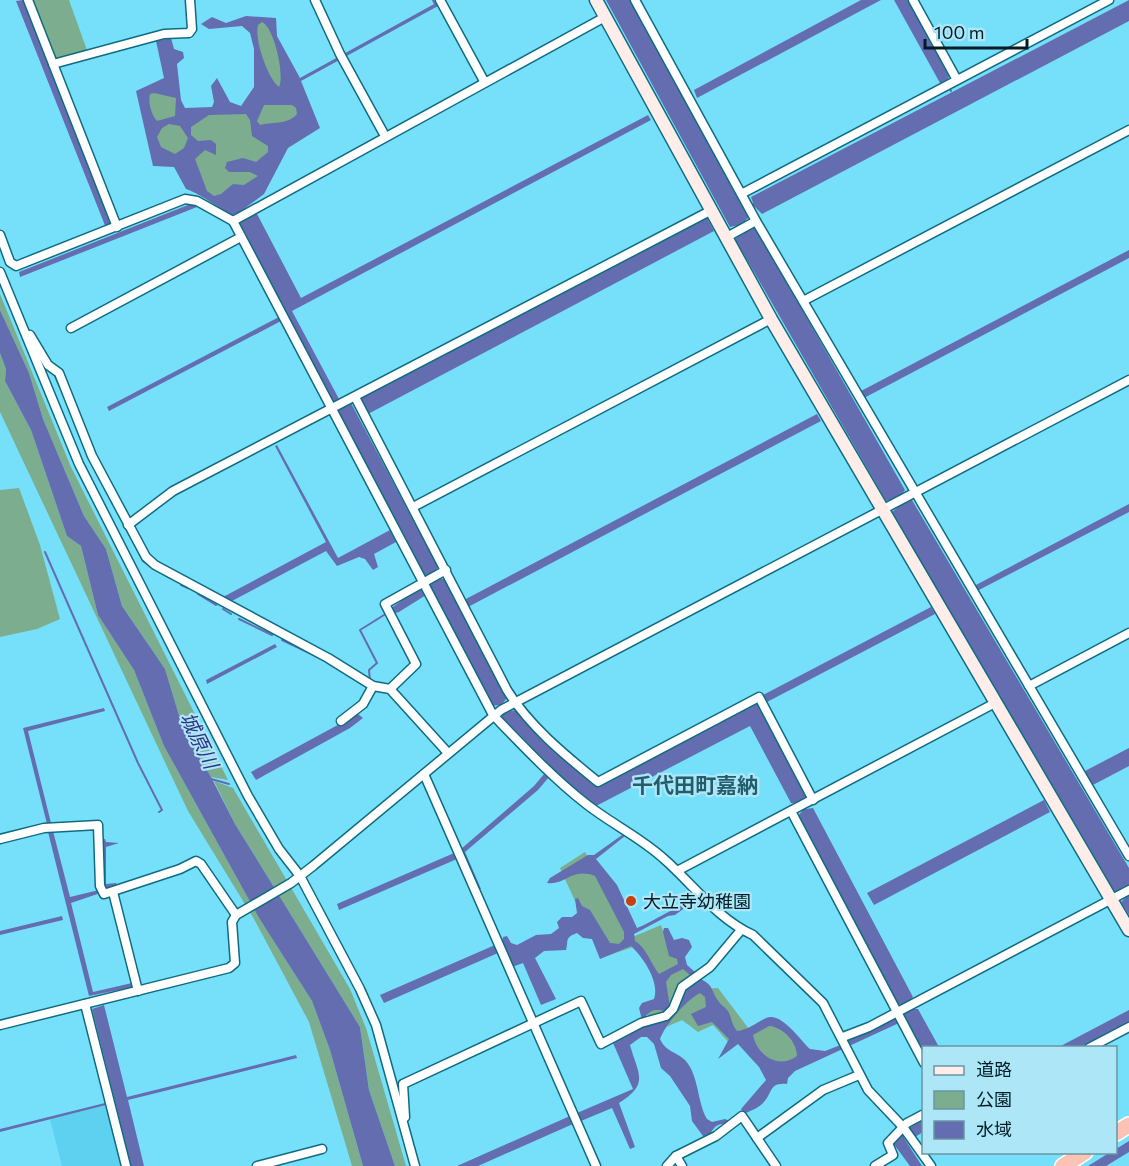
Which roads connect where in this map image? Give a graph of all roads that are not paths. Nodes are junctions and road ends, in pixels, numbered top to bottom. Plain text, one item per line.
1 (28, 0) edge
2 (190, 0) edge
3 (315, 0) edge
4 (440, 0) edge
5 (596, 0) edge
6 (635, 0) edge
7 (913, 0) edge
8 (1109, 0) edge
9 (605, 17) junction
10 (53, 64) junction
11 (484, 81) junction
12 (951, 83) junction
13 (1129, 130) edge
14 (385, 136) junction
15 (743, 193) junction
16 (710, 211) junction
17 (233, 221) junction
18 (752, 223) junction
19 (117, 227) junction
20 (0, 235) edge
21 (241, 237) junction
22 (724, 238) junction
23 (0, 272) edge
24 (2, 283) edge
25 (803, 301) junction
26 (771, 319) junction
27 (20, 320) junction
28 (71, 328) dead end
29 (1129, 380) edge
30 (354, 397) junction
31 (336, 407) junction
32 (914, 493) junction
33 (413, 507) junction
34 (881, 510) junction
35 (128, 525) junction
36 (446, 570) junction
37 (430, 578) junction
38 (1129, 633) edge
39 (374, 686) junction
40 (1029, 686) junction
41 (390, 689) junction
42 (514, 702) junction
43 (995, 703) junction
44 (500, 711) junction
45 (341, 721) dead end
46 (448, 753) junction
47 (424, 774) junction
48 (802, 806) junction
49 (0, 839) edge
50 (1129, 856) edge
51 (677, 871) junction
52 (300, 876) junction
53 (113, 892) junction
54 (1126, 892) edge
55 (1111, 900) junction
56 (239, 914) junction
57 (741, 930) junction
58 (1129, 930) edge
59 (138, 991) junction
60 (85, 1004) junction
61 (904, 1008) junction
62 (534, 1023) junction
63 (0, 1025) edge
64 (1129, 1027) edge
65 (844, 1043) junction
66 (1091, 1046) edge
67 (922, 1058) edge
68 (859, 1075) junction
69 (922, 1116) edge
70 (907, 1134) junction
71 (406, 1135) junction
72 (922, 1137) edge
73 (757, 1138) junction
74 (322, 1149) dead end
75 (1081, 1154) edge
76 (676, 1156) junction
77 (126, 1166) edge
78 (257, 1166) edge
79 (415, 1166) edge
80 (596, 1166) edge
81 (667, 1166) edge
82 (682, 1166) edge
83 (776, 1166) edge
84 (875, 1166) edge
85 (931, 1166) edge
86 (1063, 1166) edge

1 - 10 street
2 - 10 street
3 - 14 street
4 - 11 street
5 - 9 street
6 - 15 street
7 - 12 street
8 - 12 street
9 - 11 street
9 - 16 street
10 - 19 street
11 - 14 street
12 - 15 street
13 - 25 street
14 - 17 street
15 - 18 street
16 - 22 street
16 - 30 street
17 - 19 street
17 - 21 street
18 - 22 street
18 - 25 street
19 - 20 street
21 - 28 street
21 - 31 street
22 - 26 street
23 - 24 street
24 - 27 street
25 - 32 street
26 - 33 street
26 - 34 street
27 - 35 street
27 - 52 street
29 - 32 street
30 - 31 street
30 - 33 street
31 - 35 street
31 - 37 street
32 - 34 street
32 - 40 street
33 - 36 street
34 - 42 street
34 - 43 street
35 - 39 street
36 - 37 street
36 - 42 street
37 - 41 street
37 - 44 street
38 - 40 street
39 - 41 street
39 - 45 street
40 - 50 street
41 - 46 street
42 - 44 street
42 - 48 street
43 - 48 street
43 - 55 street
44 - 46 street
44 - 51 street
46 - 47 street
47 - 52 street
47 - 62 street
48 - 51 street
48 - 61 street
49 - 53 street
51 - 57 street
52 - 56 street
52 - 71 street
53 - 56 street
53 - 59 street
54 - 55 street
55 - 58 street
55 - 61 street
56 - 59 street
57 - 62 street
57 - 65 street
59 - 60 street
60 - 63 street
60 - 77 street
61 - 65 street
61 - 67 street
62 - 71 street
62 - 80 street
64 - 66 street
65 - 68 street
68 - 70 street
68 - 73 street
69 - 70 street
70 - 72 street
70 - 84 street
70 - 85 street
71 - 79 street
73 - 76 street
73 - 83 street
74 - 78 street
75 - 86 highway
76 - 81 street
76 - 82 street

